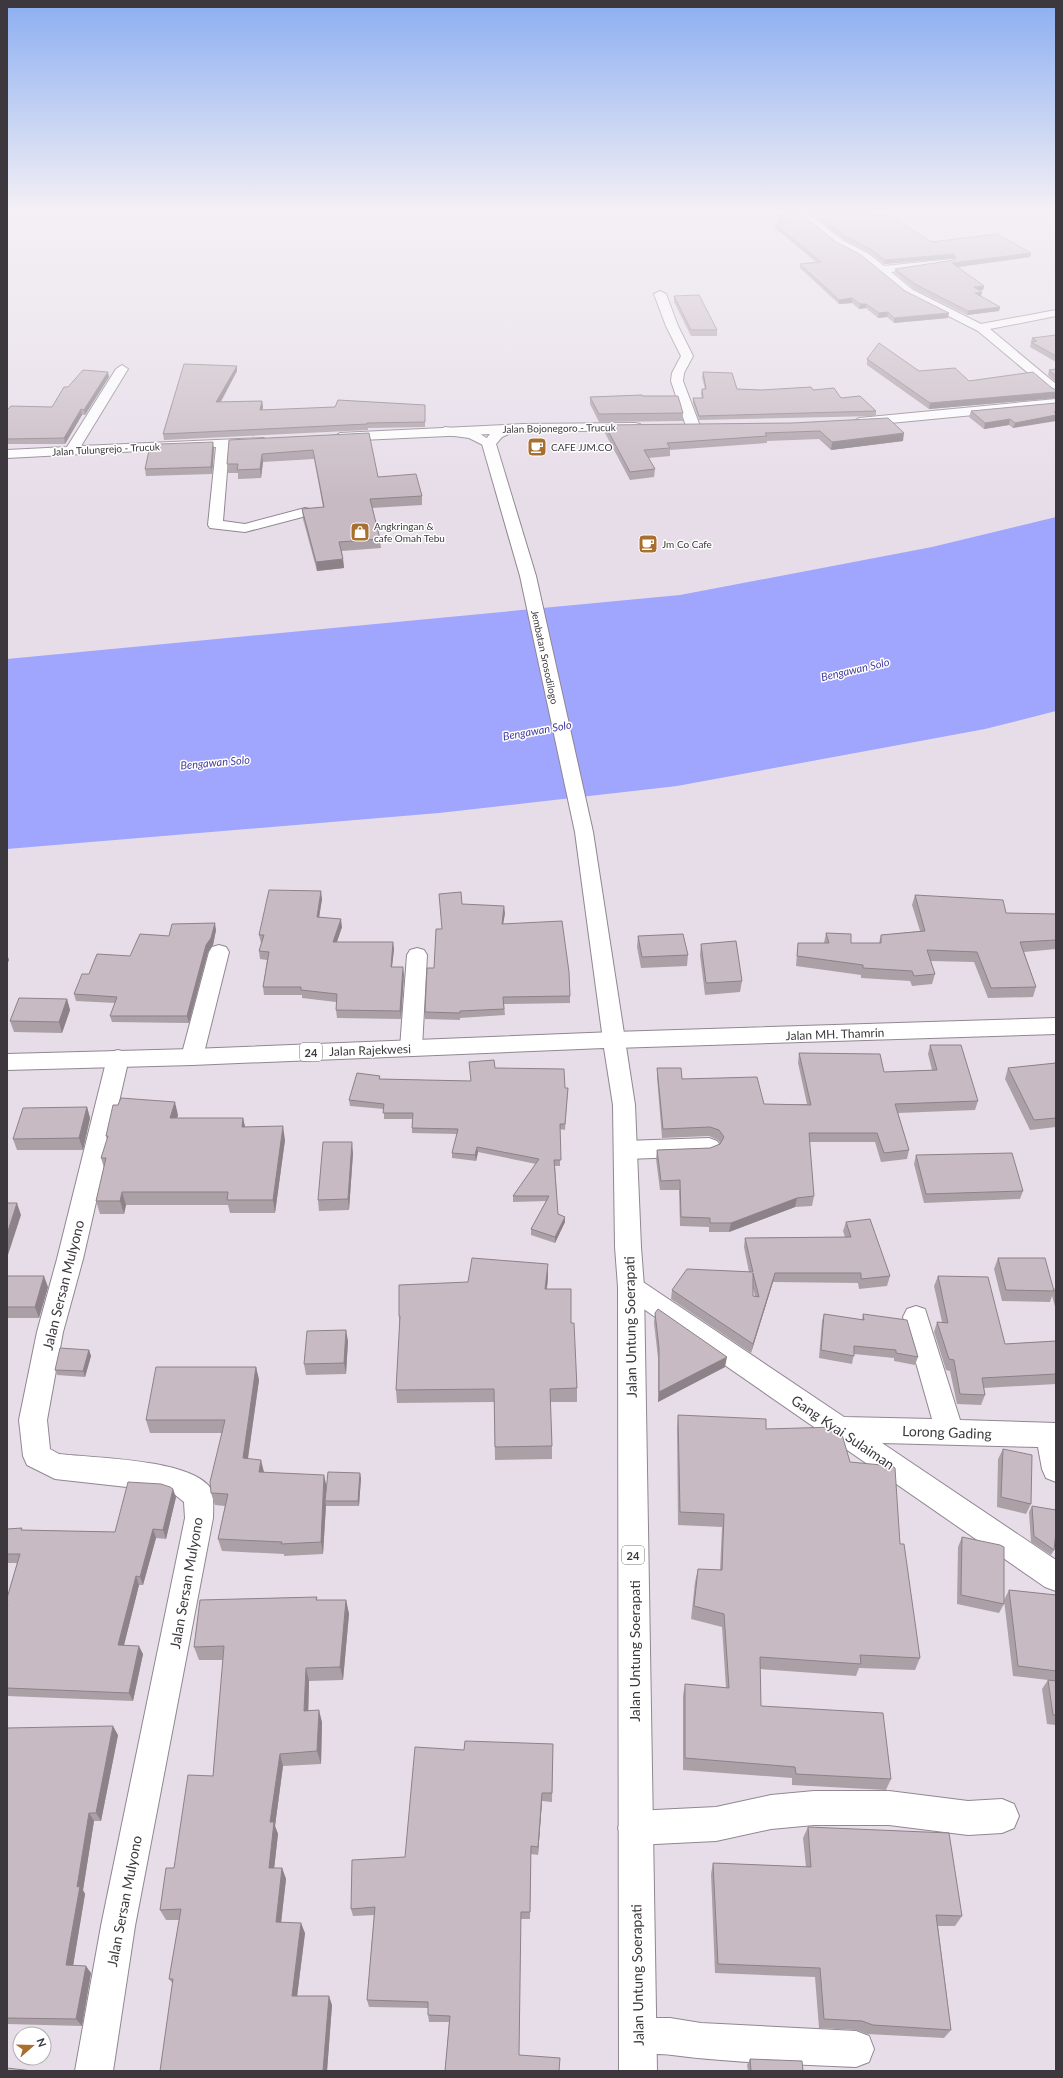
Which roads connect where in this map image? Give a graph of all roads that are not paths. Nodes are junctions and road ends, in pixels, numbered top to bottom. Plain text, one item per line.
1 (665, 307) edge
2 (938, 307) edge
3 (1056, 313) edge
4 (979, 328) junction
5 (122, 369) dead end
6 (1056, 390) edge
7 (1056, 403) edge
8 (843, 423) edge
9 (648, 426) edge
10 (678, 426) edge
11 (523, 428) junction
12 (445, 431) junction
13 (323, 438) edge
14 (270, 441) edge
15 (223, 443) junction
16 (489, 444) junction
17 (71, 451) junction
18 (7, 454) edge
19 (305, 512) edge
20 (218, 952) dead end
21 (416, 955) dead end
22 (1056, 1026) edge
23 (614, 1040) junction
24 (411, 1048) junction
25 (192, 1057) junction
26 (118, 1058) junction
27 (7, 1062) edge
28 (709, 1147) edge
29 (626, 1150) junction
30 (631, 1287) junction
31 (916, 1317) dead end
32 (838, 1429) junction
33 (950, 1432) junction
34 (1053, 1435) edge
35 (1056, 1469) edge
36 (1055, 1575) edge
37 (1002, 1816) dead end
38 (635, 1828) junction
39 (637, 2036) junction
40 (856, 2049) dead end
41 (94, 2071) edge
42 (638, 2071) edge

1 - 10 main road
2 - 4 main road
3 - 4 main road
4 - 6 main road
5 - 17 main road
7 - 8 main road
9 - 11 main road, Jalan Bojonegoro - Trucuk
11 - 12 main road, Jalan Bojonegoro - Trucuk
11 - 16 main road
12 - 13 main road
12 - 16 main road
14 - 15 main road, Jalan Tulungrejo - Trucuk
15 - 17 main road, Jalan Tulungrejo - Trucuk
15 - 19 main road
16 - 23 main road, Jembatan Srosodilogo
17 - 18 main road, Jalan Tulungrejo - Trucuk
20 - 25 main road
21 - 24 main road
22 - 23 main road, Jalan MH. Thamrin
23 - 24 main road, Jalan Rajekwesi / 24
23 - 29 main road, Jalan Untung Soerapati / 24
24 - 25 main road, Jalan Rajekwesi / 24
25 - 26 main road, Jalan Rajekwesi / 24
26 - 27 main road, Jalan Rajekwesi / 24
26 - 41 main road, Jalan Sersan Mulyono
28 - 29 main road
29 - 30 main road, Jalan Untung Soerapati / 24
30 - 32 main road, Gang Kyai Sulaiman
30 - 38 main road, Jalan Untung Soerapati / 24
31 - 33 main road
32 - 33 main road, Lorong Gading
32 - 36 main road, Gang Kyai Sulaiman
33 - 34 main road, Lorong Gading
34 - 35 main road
37 - 38 main road
38 - 39 main road, Jalan Untung Soerapati / 24
39 - 40 main road
39 - 42 main road, Jalan Untung Soerapati / 24

